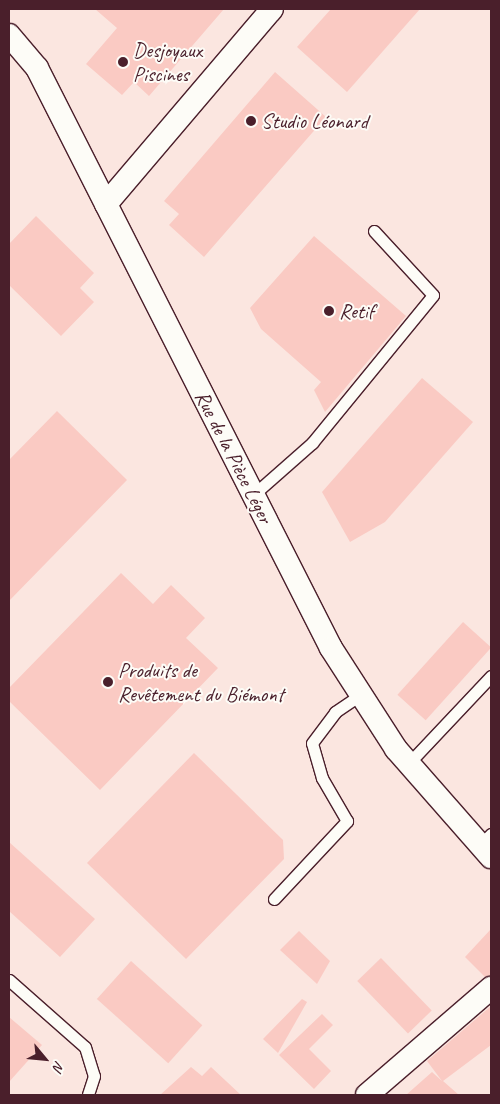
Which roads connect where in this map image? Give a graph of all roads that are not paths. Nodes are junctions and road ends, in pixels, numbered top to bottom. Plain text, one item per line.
1 (272, 9) edge
2 (9, 35) edge
3 (106, 204) junction
4 (374, 231) dead end
5 (253, 495) junction
6 (491, 676) edge
7 (359, 696) junction
8 (408, 764) junction
9 (488, 845) edge
10 (274, 899) dead end
11 (9, 980) edge
12 (491, 988) edge
13 (88, 1095) edge
14 (367, 1095) edge

1 - 3 street
2 - 3 street, Rue de la Pièce Léger
3 - 5 street, Rue de la Pièce Léger
4 - 5 lane
5 - 7 street, Rue de la Pièce Léger
6 - 8 lane
7 - 8 street, Rue de la Pièce Léger
7 - 10 lane
8 - 9 street, Rue de la Pièce Léger
11 - 13 lane
12 - 14 street

